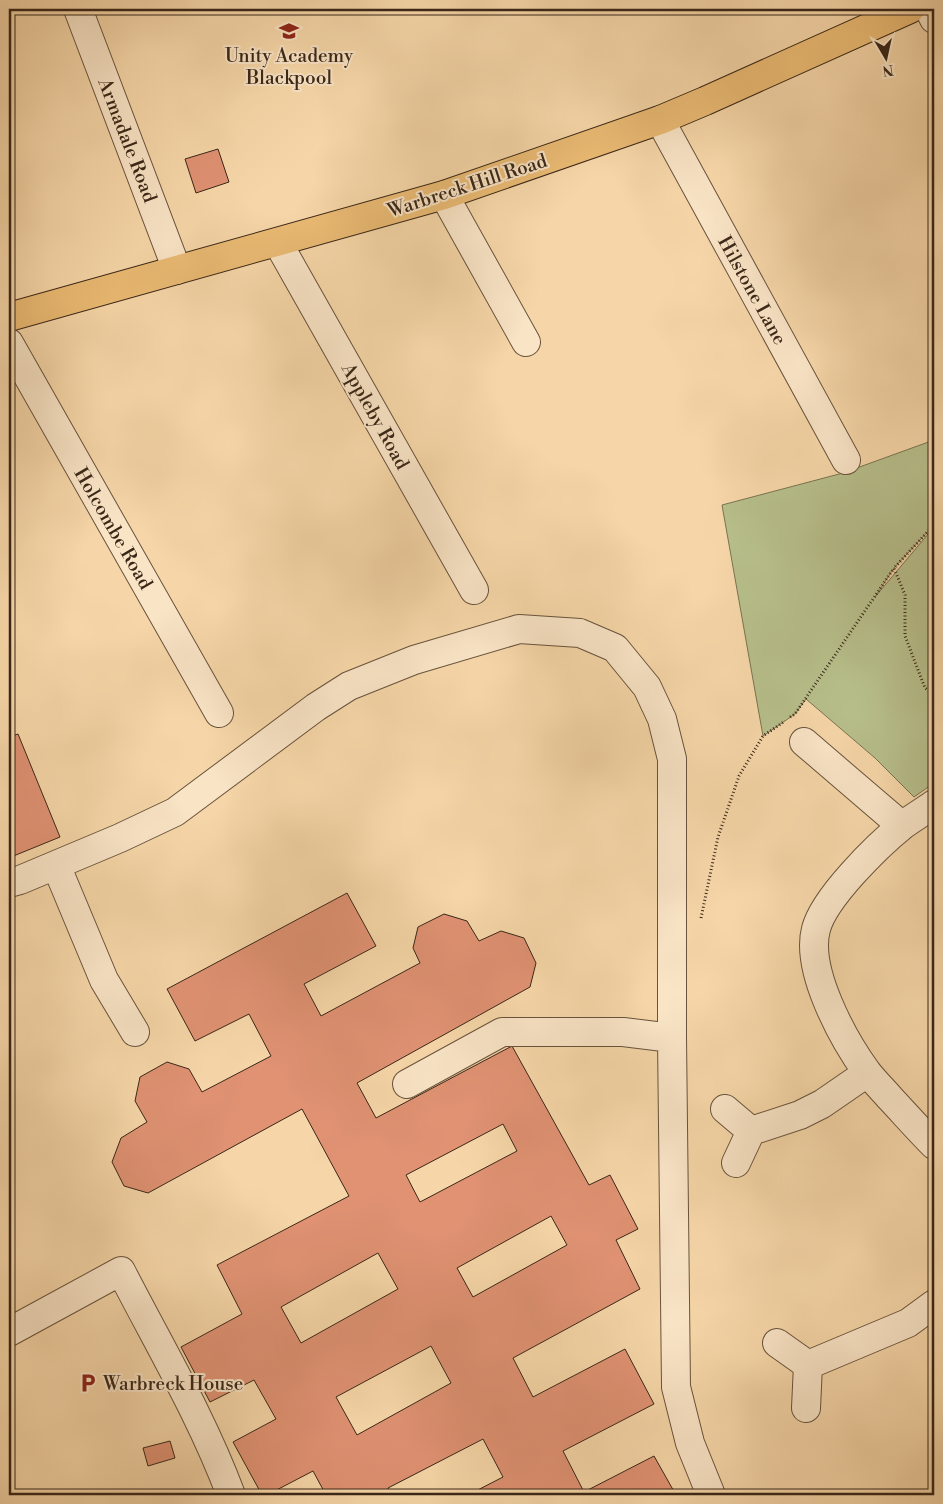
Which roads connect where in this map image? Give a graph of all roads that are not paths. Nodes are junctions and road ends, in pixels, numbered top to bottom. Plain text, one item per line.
1 (78, 9) edge
2 (910, 9) edge
3 (929, 9) edge
4 (934, 19) edge
5 (660, 120) junction
6 (444, 195) junction
7 (278, 243) junction
8 (177, 270) junction
9 (9, 318) edge
10 (526, 342) dead end
11 (9, 343) edge
12 (846, 460) dead end
13 (474, 590) dead end
14 (219, 713) dead end
15 (804, 742) dead end
16 (934, 804) edge
17 (902, 826) junction
18 (56, 865) junction
19 (9, 883) edge
20 (135, 1032) dead end
21 (672, 1038) junction
22 (867, 1073) junction
23 (407, 1084) dead end
24 (725, 1109) dead end
25 (751, 1131) junction
26 (934, 1145) edge
27 (736, 1163) dead end
28 (934, 1304) edge
29 (9, 1332) edge
30 (777, 1343) dead end
31 (808, 1365) junction
32 (806, 1408) dead end
33 (231, 1495) edge
34 (712, 1495) edge

1 - 8 street, Armadale Road
2 - 5 main road, Warbreck Hill Road
3 - 4 street
5 - 6 main road, Warbreck Hill Road
5 - 12 street, Hilstone Lane
6 - 7 main road, Warbreck Hill Road
6 - 10 street
7 - 8 main road, Warbreck Hill Road
7 - 13 street, Appleby Road
8 - 9 main road, Warbreck Hill Road
11 - 14 street, Holcombe Road
15 - 17 street
16 - 17 street
17 - 22 street
18 - 19 street
18 - 20 street
18 - 21 street
21 - 23 street
21 - 34 street
22 - 25 street
22 - 26 street
24 - 25 street
25 - 27 street
28 - 31 street
29 - 33 street
30 - 31 street
31 - 32 street

